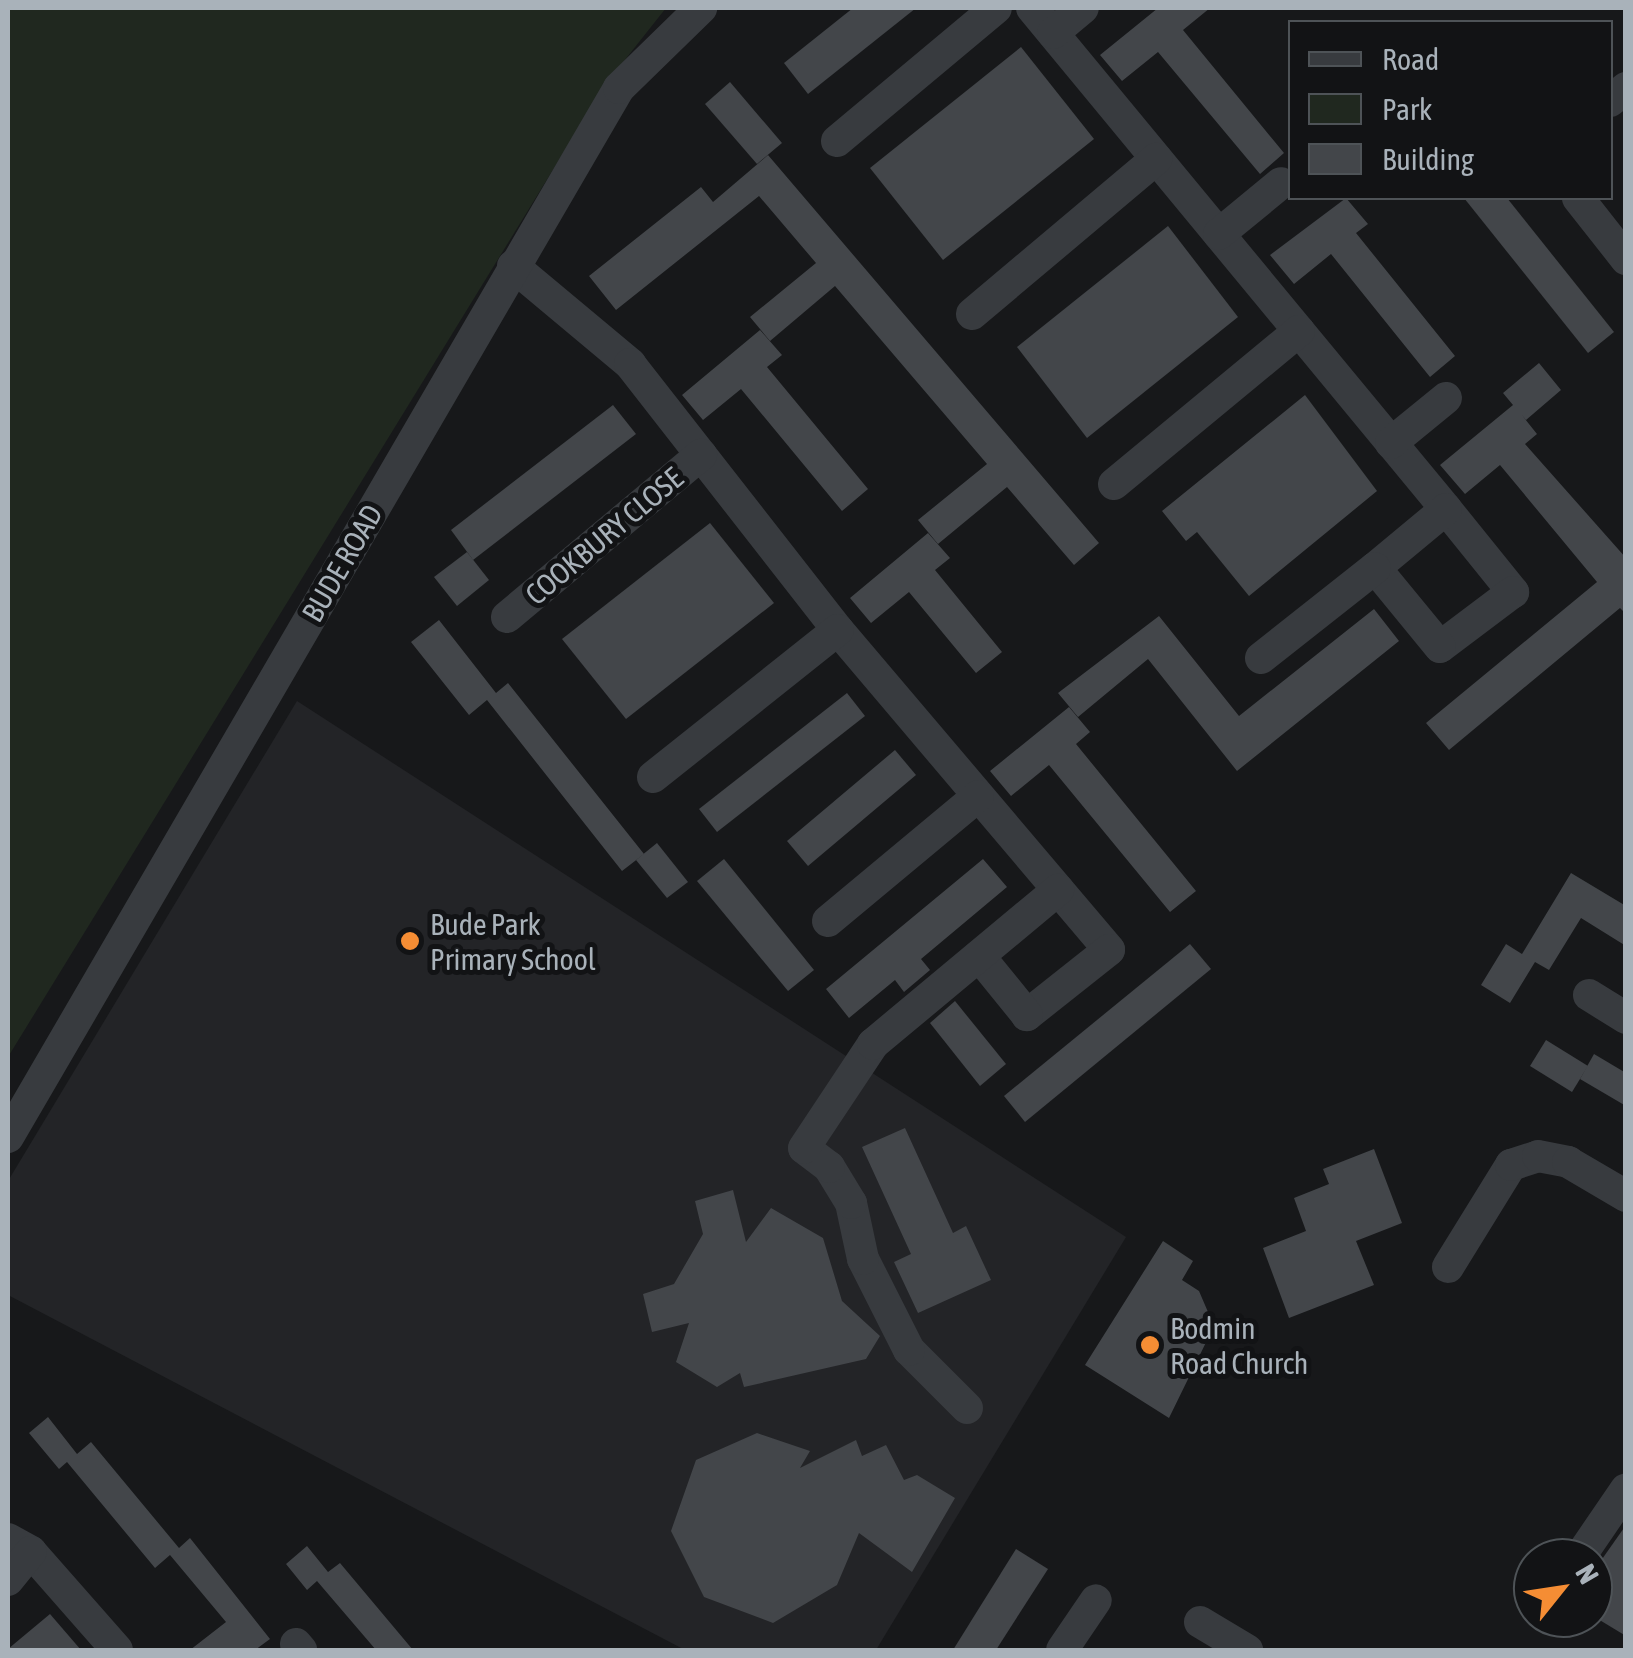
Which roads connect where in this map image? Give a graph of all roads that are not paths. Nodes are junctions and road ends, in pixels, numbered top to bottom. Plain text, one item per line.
1 (701, 8) edge
2 (996, 8) edge
3 (1032, 8) edge
4 (1083, 8) edge
5 (1053, 33) junction
6 (837, 140) dead end
7 (1156, 159) junction
8 (1282, 183) dead end
9 (1580, 200) edge
10 (1218, 234) junction
11 (1626, 259) edge
12 (513, 266) junction
13 (972, 314) dead end
14 (1299, 331) junction
15 (1446, 398) dead end
16 (1391, 443) junction
17 (702, 456) junction
18 (1114, 484) dead end
19 (1446, 509) junction
20 (1375, 568) junction
21 (507, 616) dead end
22 (838, 630) junction
23 (1261, 658) dead end
24 (653, 777) dead end
25 (978, 796) junction
26 (1058, 890) junction
27 (828, 921) dead end
28 (979, 956) junction
29 (1589, 995) dead end
30 (1626, 1018) edge
31 (8, 1137) edge
32 (1626, 1196) edge
33 (1448, 1267) dead end
34 (967, 1408) dead end
35 (1626, 1489) edge
36 (1593, 1538) edge
37 (20, 1546) edge
38 (8, 1580) edge
39 (1096, 1600) dead end
40 (1200, 1622) dead end
41 (117, 1650) edge
42 (1062, 1650) edge
43 (1247, 1650) edge

1 - 12 street, BUDE ROAD
2 - 6 street
3 - 5 street
4 - 5 street
5 - 7 street
7 - 10 street
7 - 13 street
8 - 10 street
9 - 11 street
10 - 14 street
12 - 17 street, COOKBURY CLOSE
12 - 31 street, BUDE ROAD
14 - 16 street
14 - 18 street
15 - 16 street
16 - 19 street
17 - 21 street, COOKBURY CLOSE
17 - 22 street, COOKBURY CLOSE
19 - 20 street
19 - 20 street
20 - 23 street
22 - 24 street
22 - 25 street, COOKBURY CLOSE
25 - 26 street, COOKBURY CLOSE
25 - 27 street
26 - 28 street
26 - 28 street, COOKBURY CLOSE
28 - 34 street
29 - 30 street
32 - 33 street
35 - 36 street
37 - 38 street
37 - 41 street
39 - 42 street
40 - 43 street

